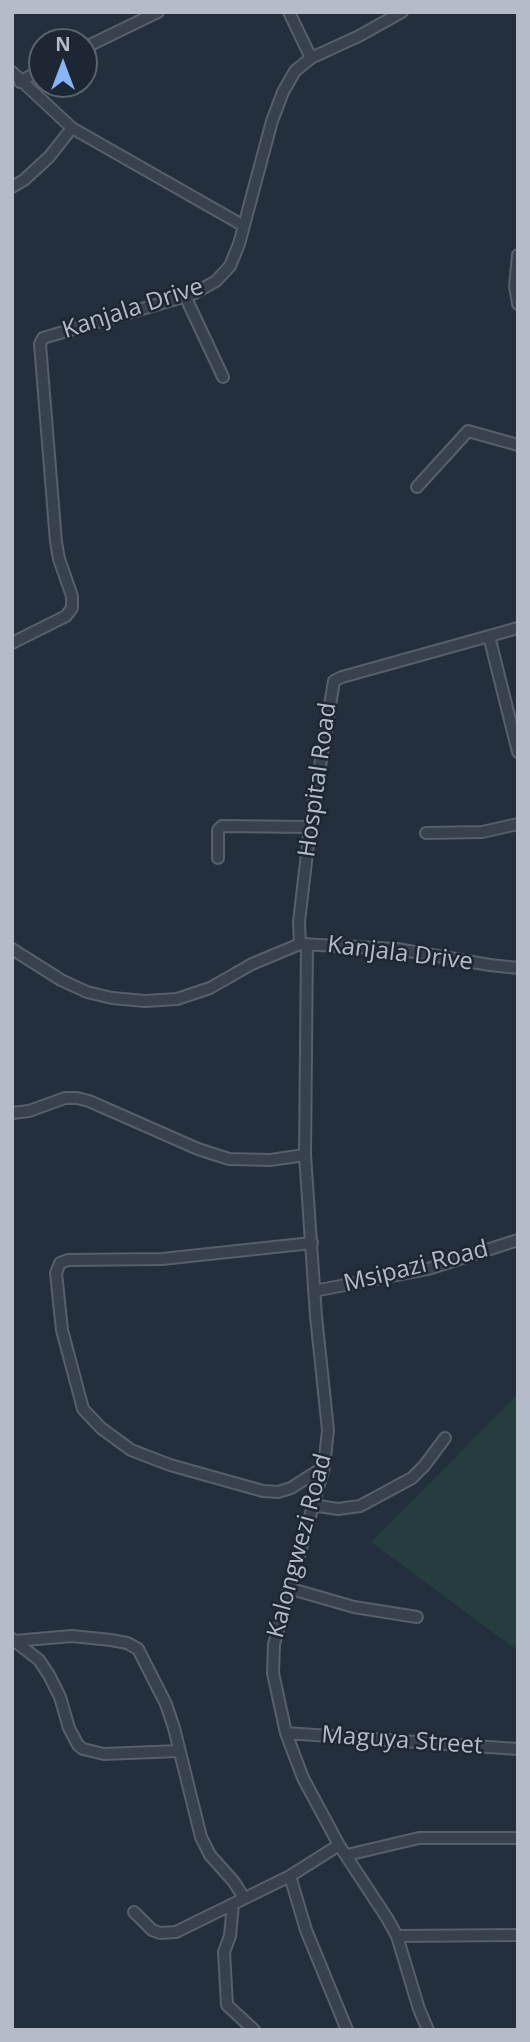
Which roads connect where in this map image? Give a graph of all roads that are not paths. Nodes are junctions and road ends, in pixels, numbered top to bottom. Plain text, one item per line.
1 (158, 12) edge
2 (289, 12) edge
3 (402, 12) edge
4 (98, 41) edge
5 (311, 58) junction
6 (12, 72) edge
7 (28, 77) edge
8 (20, 82) junction
9 (72, 128) junction
10 (12, 187) edge
11 (244, 226) junction
12 (518, 255) edge
13 (185, 296) junction
14 (518, 304) edge
15 (223, 377) dead end
16 (518, 445) edge
17 (417, 487) dead end
18 (518, 628) edge
19 (489, 636) junction
20 (12, 643) edge
21 (518, 752) edge
22 (518, 824) edge
23 (310, 827) junction
24 (426, 834) dead end
25 (218, 858) dead end
26 (304, 944) junction
27 (12, 949) edge
28 (518, 968) edge
29 (12, 1113) edge
30 (305, 1156) junction
31 (518, 1240) edge
32 (312, 1243) junction
33 (314, 1290) junction
34 (445, 1438) dead end
35 (324, 1467) junction
36 (313, 1505) junction
37 (288, 1588) junction
38 (417, 1617) dead end
39 (13, 1640) edge
40 (286, 1733) junction
41 (518, 1749) edge
42 (179, 1751) junction
43 (518, 1838) edge
44 (339, 1845) junction
45 (346, 1855) junction
46 (290, 1877) junction
47 (244, 1898) junction
48 (233, 1903) junction
49 (134, 1912) dead end
50 (518, 1935) edge
51 (397, 1937) junction
52 (254, 2030) edge
53 (347, 2030) edge
54 (428, 2030) edge

1 - 4 street
2 - 5 street
3 - 5 street, Kanjala Drive
5 - 11 street, Kanjala Drive
6 - 8 street
7 - 8 street
8 - 9 street
9 - 10 street
9 - 11 street
11 - 13 street, Kanjala Drive
12 - 14 street
13 - 15 street
13 - 20 street, Kanjala Drive
16 - 17 street
18 - 19 street, Hospital Road
19 - 21 street
19 - 23 street, Hospital Road
22 - 24 street
23 - 25 street
23 - 26 street, Hospital Road
26 - 27 street, Kanjala Drive
26 - 28 street, Kanjala Drive
26 - 30 street, Kalongwezi Road
29 - 30 street
30 - 32 street, Kalongwezi Road
31 - 33 street, Msipazi Road
32 - 33 street, Kalongwezi Road
32 - 35 street
33 - 35 street, Kalongwezi Road
34 - 36 street
35 - 36 street, Kalongwezi Road
36 - 37 street, Kalongwezi Road
37 - 38 street
37 - 40 street, Kalongwezi Road
39 - 42 street
39 - 42 street
40 - 41 street, Maguya Street
40 - 44 street, Kalongwezi Road
42 - 47 street
43 - 45 street
44 - 45 street, Kalongwezi Road
44 - 46 street
45 - 51 street, Kalongwezi Road
46 - 47 street
46 - 53 street
47 - 48 street
48 - 49 street
48 - 52 street
50 - 51 street
51 - 54 street, Kalongwezi Road

